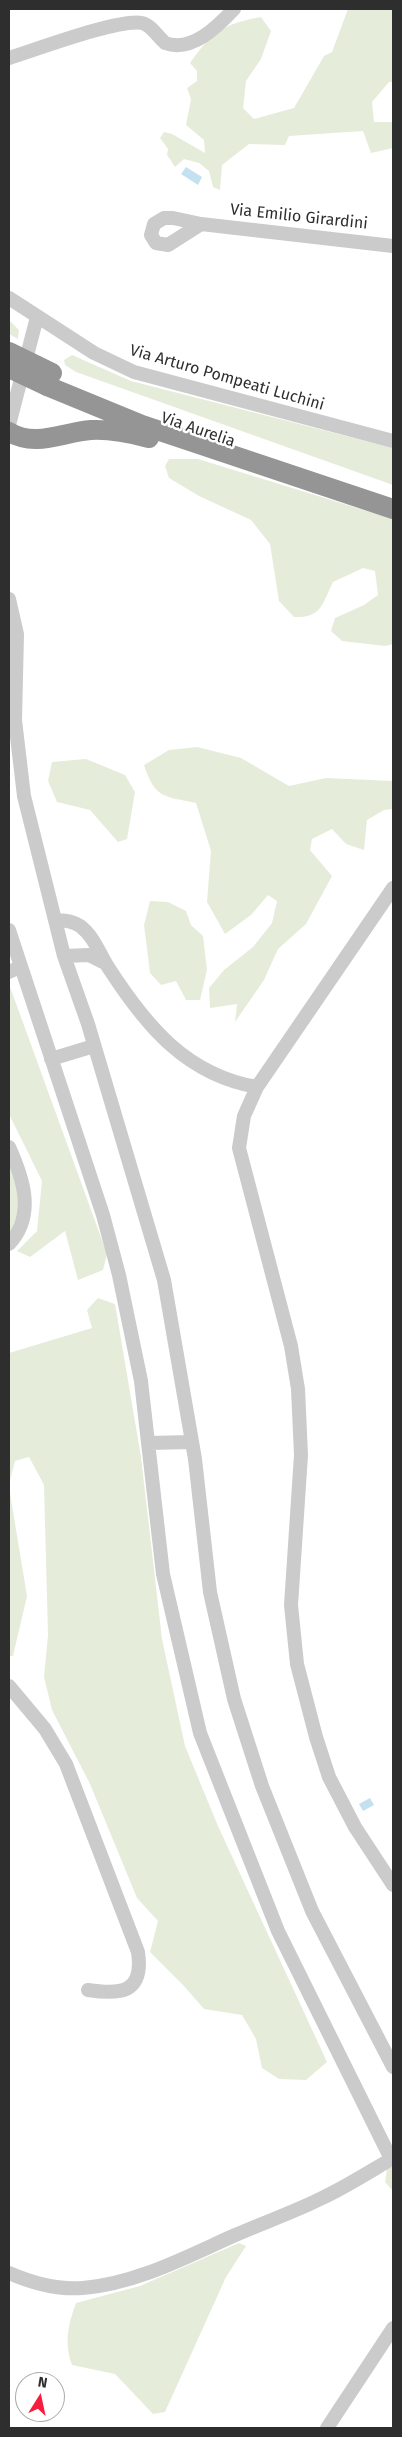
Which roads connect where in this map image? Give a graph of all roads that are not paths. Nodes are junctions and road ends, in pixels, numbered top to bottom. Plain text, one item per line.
1 (234, 9) edge
2 (9, 58) edge
3 (201, 224) dead end
4 (393, 246) edge
5 (9, 298) edge
6 (37, 317) junction
7 (9, 352) edge
8 (9, 368) edge
9 (49, 380) junction
10 (9, 425) edge
11 (9, 432) edge
12 (393, 441) edge
13 (335, 489) junction
14 (393, 494) edge
15 (393, 509) edge
16 (9, 599) edge
17 (393, 888) edge
18 (55, 920) junction
19 (9, 930) edge
20 (64, 956) junction
21 (105, 963) junction
22 (14, 970) edge
23 (94, 1046) junction
24 (51, 1059) junction
25 (257, 1087) junction
26 (9, 1146) edge
27 (9, 1244) edge
28 (192, 1442) junction
29 (148, 1443) junction
30 (9, 1686) edge
31 (393, 1885) edge
32 (88, 1990) dead end
33 (393, 2067) edge
34 (392, 2159) edge
35 (9, 2273) edge
36 (393, 2328) edge
37 (327, 2428) edge

1 - 2 street
3 - 4 street, Via Emilio Girardini
5 - 6 street, Via Arturo Pompeati Luchini
6 - 10 street
6 - 12 street, Via Arturo Pompeati Luchini
7 - 9 highway, Via Aurelia, bridge
8 - 9 highway, Via Aurelia, bridge
9 - 13 highway, Via Aurelia
9 - 14 highway, Via Aurelia
11 - 13 highway
13 - 15 highway, Via Aurelia
16 - 18 street
17 - 25 street
18 - 20 street
18 - 21 street
19 - 22 street
20 - 21 street
20 - 23 street
21 - 25 street
22 - 24 street
23 - 24 street
23 - 28 street
24 - 29 street
25 - 31 street
26 - 27 street
28 - 29 street
28 - 33 street
29 - 34 street
30 - 32 street
34 - 35 street
36 - 37 street

